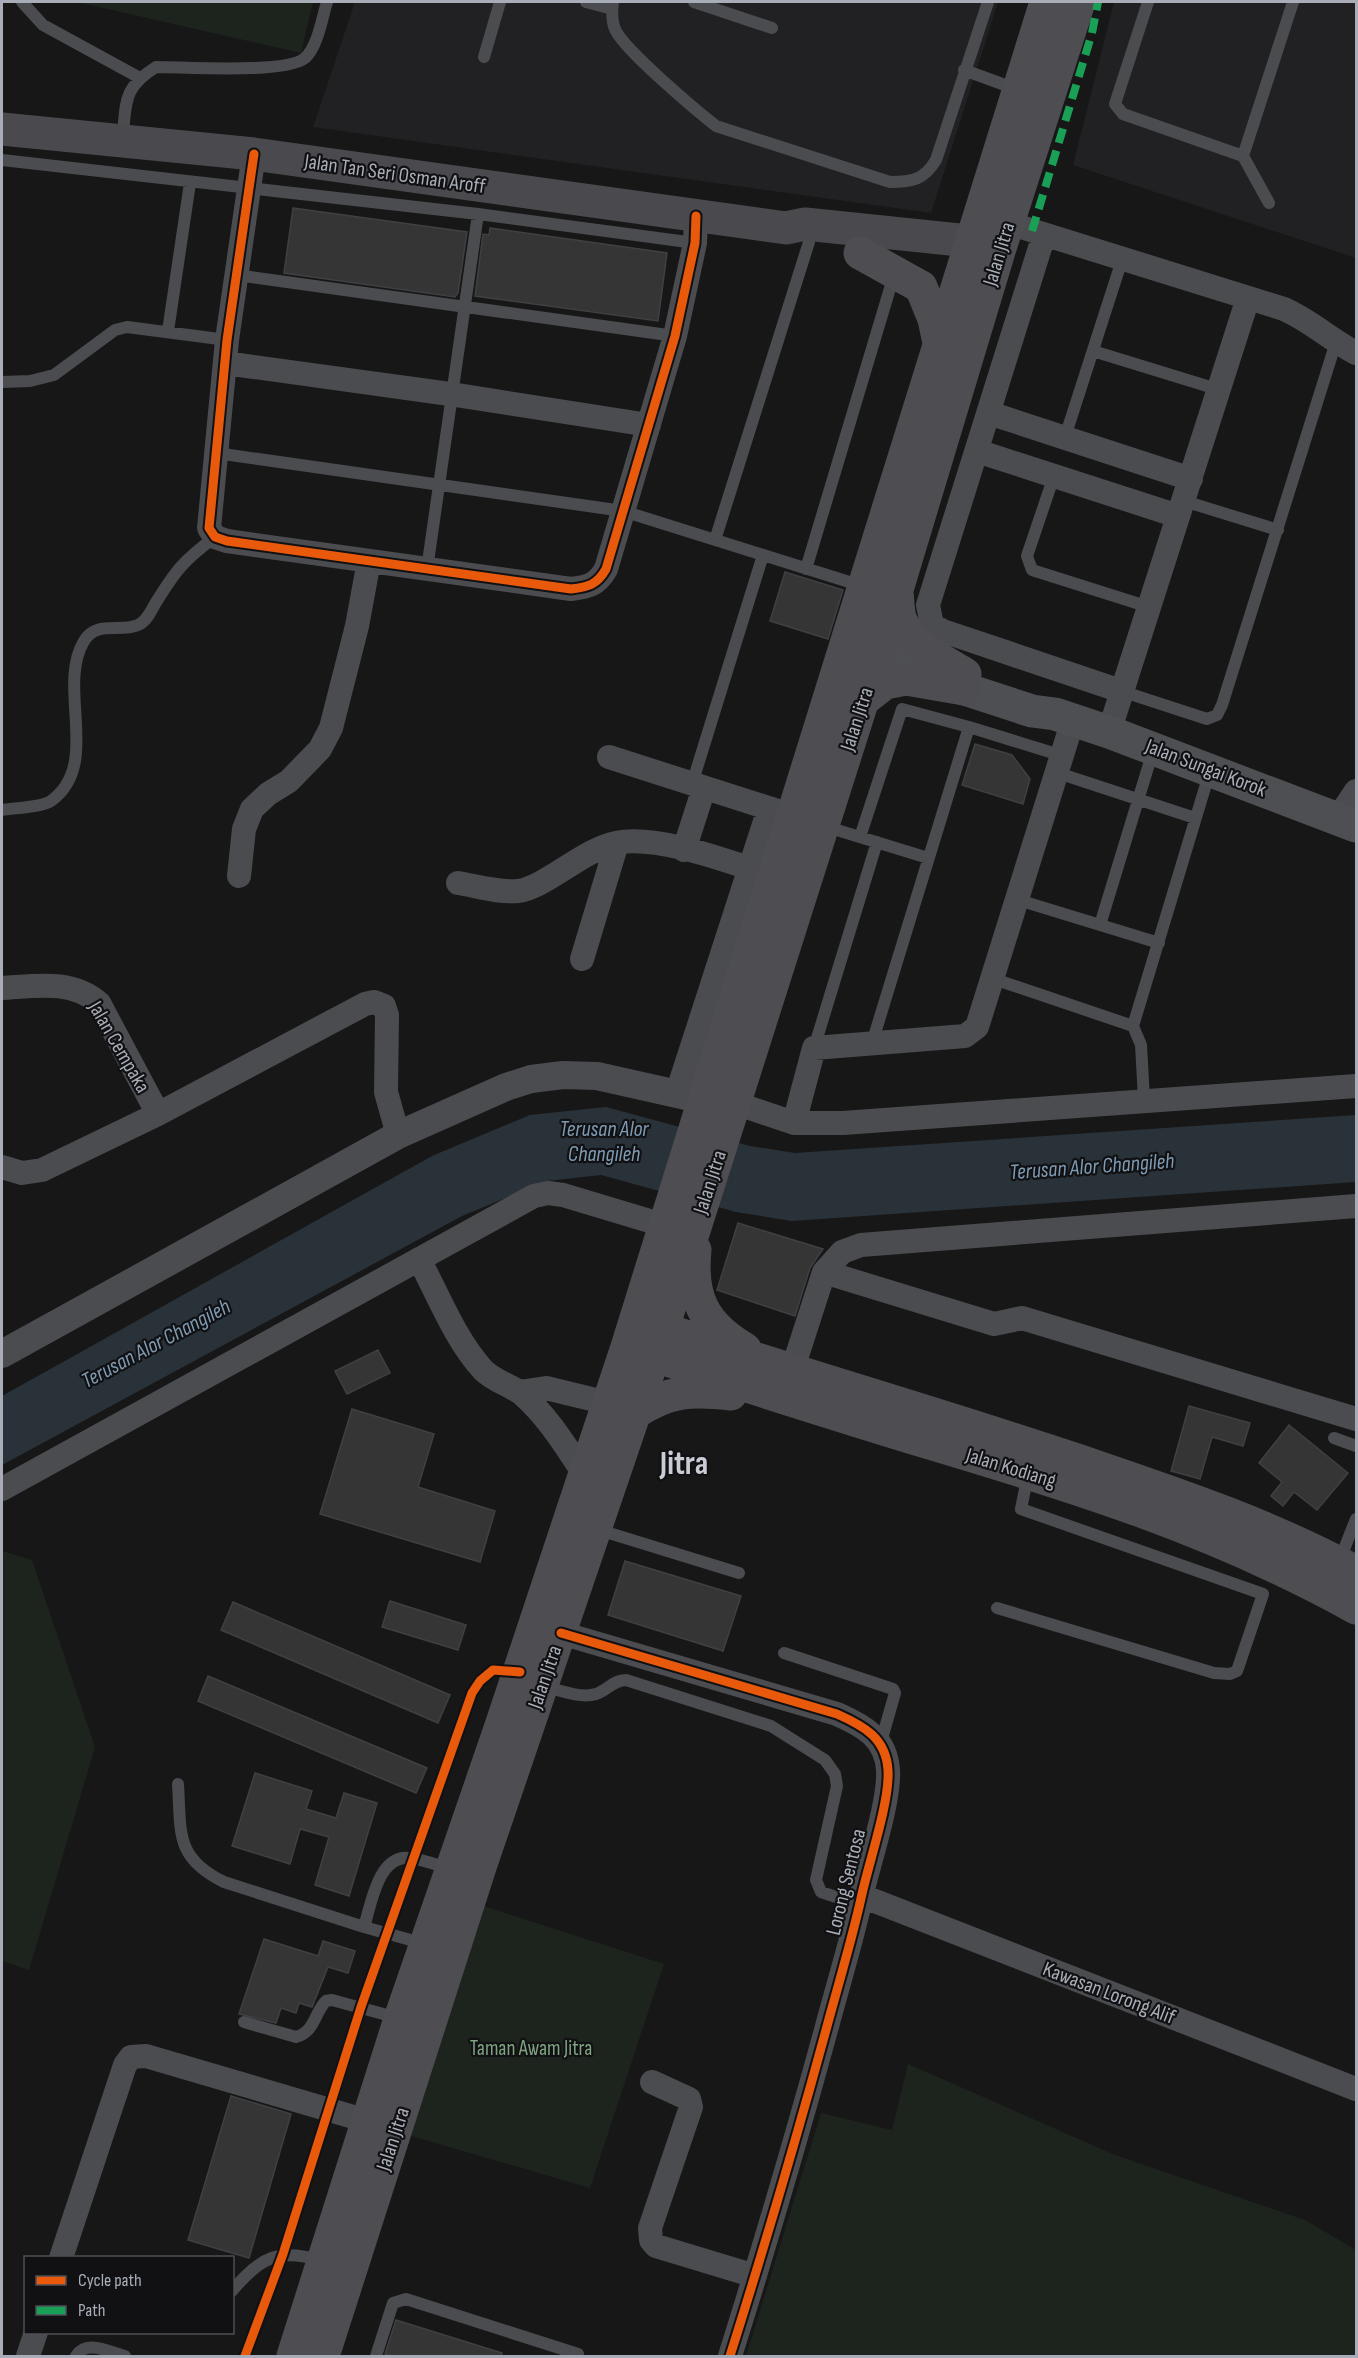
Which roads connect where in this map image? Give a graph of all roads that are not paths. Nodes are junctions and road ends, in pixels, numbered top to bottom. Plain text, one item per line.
1 (22, 2) edge
2 (327, 2) edge
3 (500, 2) edge
4 (586, 2) edge
5 (694, 2) edge
6 (988, 2) edge
7 (1046, 2) edge
8 (1079, 2) edge
9 (1148, 2) edge
10 (1293, 2) edge
11 (613, 5) edge
12 (772, 28) dead end
13 (484, 57) dead end
14 (964, 70) junction
15 (140, 78) junction
16 (1018, 90) junction
17 (2, 129) edge
18 (122, 141) junction
19 (254, 154) junction
20 (1243, 156) junction
21 (2, 160) edge
22 (190, 183) junction
23 (249, 190) junction
24 (1269, 203) dead end
25 (478, 214) junction
26 (695, 230) junction
27 (798, 235) junction
28 (1044, 235) junction
29 (987, 250) junction
30 (860, 253) junction
31 (1122, 260) junction
32 (895, 271) junction
33 (236, 275) junction
34 (1248, 298) junction
35 (465, 306) junction
36 (168, 331) junction
37 (675, 336) junction
38 (939, 343) junction
39 (1346, 348) edge
40 (226, 351) junction
41 (1094, 351) junction
42 (2, 382) edge
43 (1220, 390) junction
44 (450, 393) junction
45 (989, 413) junction
46 (649, 425) junction
47 (1065, 437) junction
48 (977, 451) junction
49 (216, 453) junction
50 (1054, 476) junction
51 (439, 486) junction
52 (1184, 498) junction
53 (623, 511) junction
54 (1278, 530) junction
55 (215, 537) junction
56 (715, 540) junction
57 (763, 555) junction
58 (369, 561) junction
59 (427, 569) junction
60 (806, 569) junction
61 (864, 586) junction
62 (897, 593) junction
63 (1149, 608) junction
64 (846, 644) junction
65 (878, 653) junction
66 (964, 682) junction
67 (1121, 691) junction
68 (862, 701) junction
69 (1064, 717) junction
70 (969, 727) junction
71 (1109, 732) junction
72 (1154, 748) junction
73 (609, 757) dead end
74 (1060, 764) junction
75 (1210, 769) junction
76 (698, 786) junction
77 (1356, 791) edge
78 (1139, 800) junction
79 (2, 810) edge
80 (781, 812) junction
81 (1195, 818) junction
82 (1347, 822) edge
83 (823, 826) junction
84 (860, 837) junction
85 (877, 842) junction
86 (617, 843) junction
87 (684, 850) junction
88 (928, 858) junction
89 (761, 872) junction
90 (239, 876) dead end
91 (458, 883) dead end
92 (1015, 899) junction
93 (1100, 925) junction
94 (1159, 943) junction
95 (582, 959) dead end
96 (991, 978) junction
97 (2, 988) edge
98 (1133, 1026) junction
99 (872, 1042) junction
100 (814, 1048) junction
101 (1356, 1086) edge
102 (1143, 1099) junction
103 (709, 1104) junction
104 (158, 1114) junction
105 (794, 1123) junction
106 (398, 1135) junction
107 (2, 1167) edge
108 (1356, 1206) edge
109 (683, 1214) junction
110 (418, 1259) junction
111 (824, 1272) junction
112 (645, 1338) junction
113 (2, 1354) edge
114 (785, 1379) junction
115 (519, 1392) junction
116 (622, 1408) junction
117 (1356, 1419) edge
118 (1334, 1438) dead end
119 (1356, 1446) edge
120 (584, 1474) junction
121 (2, 1489) edge
122 (1356, 1519) edge
123 (595, 1529) junction
124 (1348, 1568) edge
125 (739, 1573) dead end
126 (1268, 1579) junction
127 (997, 1608) dead end
128 (1356, 1608) edge
129 (561, 1633) junction
130 (784, 1653) dead end
131 (542, 1686) junction
132 (881, 1742) junction
133 (178, 1784) dead end
134 (464, 1873) junction
135 (861, 1900) junction
136 (364, 1927) junction
137 (424, 1944) junction
138 (400, 2019) junction
139 (244, 2022) dead end
140 (652, 2082) dead end
141 (1356, 2089) edge
142 (367, 2121) junction
143 (62, 2256) edge
144 (324, 2261) junction
145 (755, 2276) junction
146 (234, 2289) edge
147 (35, 2334) edge
148 (578, 2354) dead end
149 (28, 2356) edge
150 (76, 2356) edge
151 (125, 2356) edge
152 (293, 2356) edge
153 (323, 2356) edge
154 (376, 2356) edge
155 (730, 2356) edge

1 - 15 lane
2 - 15 lane
3 - 13 lane
4 - 11 lane
5 - 12 lane
6 - 14 lane
7 - 16 highway, Jalan Jitra
8 - 29 highway, Jalan Jitra
9 - 20 lane
10 - 20 lane
11 - 14 lane
14 - 16 lane
15 - 18 lane
16 - 29 highway, Jalan Jitra
17 - 18 main road, Jalan Tan Seri Osman Aroff
18 - 19 main road, Jalan Tan Seri Osman Aroff
19 - 23 street
19 - 26 main road, Jalan Tan Seri Osman Aroff
20 - 24 lane
21 - 22 lane
22 - 23 lane
22 - 36 lane
23 - 25 lane
23 - 33 street
25 - 26 lane
25 - 35 lane
26 - 27 main road, Jalan Tan Seri Osman Aroff
26 - 37 street
27 - 29 main road, Jalan Tan Seri Osman Aroff
27 - 30 main road, Jalan Tan Seri Osman Aroff
27 - 56 lane
28 - 29 street
28 - 31 street
28 - 45 street
29 - 30 main road, Jalan Tan Seri Osman Aroff
29 - 38 highway, Jalan Jitra
29 - 62 highway, Jalan Jitra
30 - 32 highway
31 - 34 street
31 - 41 lane
32 - 38 highway
32 - 60 lane
33 - 35 lane
33 - 40 street
34 - 39 street
34 - 43 street
35 - 37 lane
35 - 44 lane
36 - 40 lane
36 - 42 lane
37 - 46 street
38 - 61 highway, Jalan Jitra
39 - 54 lane
40 - 44 street
40 - 49 street
41 - 43 lane
41 - 47 lane
43 - 52 street
44 - 46 street
44 - 51 lane
45 - 47 street
45 - 48 street
46 - 53 street
47 - 52 street
48 - 50 street
48 - 67 street
49 - 51 lane
49 - 55 street
50 - 52 street
50 - 63 lane
51 - 53 lane
51 - 59 lane
52 - 54 lane
52 - 63 street
53 - 56 lane
53 - 59 street
54 - 67 lane
55 - 58 street
55 - 79 lane
56 - 57 lane
57 - 60 lane
57 - 76 lane
58 - 59 street
58 - 90 street
60 - 61 lane
61 - 64 highway, Jalan Jitra
62 - 65 highway, Jalan Jitra
62 - 66 highway
63 - 67 street
64 - 65 main road, Jalan Sungai Korok
64 - 80 highway, Jalan Jitra
65 - 66 main road, Jalan Sungai Korok
65 - 68 highway, Jalan Jitra
66 - 68 highway
66 - 69 main road, Jalan Sungai Korok
67 - 71 street
68 - 83 highway, Jalan Jitra
69 - 71 main road, Jalan Sungai Korok
69 - 74 street
70 - 74 lane
70 - 84 lane
70 - 88 lane
71 - 72 main road, Jalan Sungai Korok
72 - 75 main road, Jalan Sungai Korok
72 - 78 lane
73 - 76 street
74 - 78 lane
74 - 92 street
75 - 81 lane
75 - 82 main road, Jalan Sungai Korok
76 - 80 street
76 - 87 street
77 - 82 street
78 - 81 lane
78 - 93 lane
80 - 89 highway, Jalan Jitra
81 - 94 lane
83 - 84 lane
83 - 103 highway, Jalan Jitra
84 - 85 lane
85 - 88 lane
85 - 100 lane
86 - 87 street
86 - 91 street
86 - 95 street
87 - 89 street
88 - 99 lane
89 - 103 highway, Jalan Jitra
92 - 93 lane
92 - 96 street
93 - 94 lane
94 - 98 lane
96 - 98 lane
96 - 99 street
97 - 104 street, Jalan Cempaka
98 - 102 lane
99 - 100 street
100 - 105 street
101 - 102 street
102 - 105 street
103 - 105 street
103 - 106 street
103 - 109 highway, Jalan Jitra
104 - 106 street
104 - 107 street
106 - 113 street
108 - 111 street
109 - 110 street
109 - 112 highway, Jalan Jitra
109 - 114 highway
110 - 115 street
110 - 121 street
111 - 114 street
111 - 117 street
112 - 114 highway, Jalan Kodiang
112 - 114 highway, Jalan Kodiang
112 - 116 highway, Jalan Jitra
114 - 116 highway
114 - 124 highway, Jalan Kodiang
114 - 126 highway, Jalan Kodiang
115 - 116 street
115 - 120 street
116 - 120 highway, Jalan Jitra
116 - 123 highway, Jalan Jitra
118 - 119 lane
120 - 134 highway, Jalan Jitra
122 - 124 lane
123 - 125 lane
123 - 129 highway, Jalan Jitra
126 - 127 lane
126 - 128 highway, Jalan Kodiang
129 - 131 highway, Jalan Jitra
129 - 132 street
130 - 132 lane
131 - 134 highway, Jalan Jitra
131 - 135 lane
132 - 135 street, Lorong Sentosa
133 - 136 lane
134 - 136 lane
134 - 137 highway, Jalan Jitra
134 - 153 highway, Jalan Jitra
135 - 141 street, Kawasan Lorong Alif
135 - 145 street, Lorong Sentosa
136 - 137 lane
137 - 138 highway, Jalan Jitra
138 - 139 lane
138 - 142 highway, Jalan Jitra
140 - 145 street
142 - 143 street
142 - 144 highway, Jalan Jitra
144 - 146 lane
144 - 152 highway, Jalan Jitra
145 - 155 street, Lorong Sentosa
147 - 149 street
148 - 154 lane
150 - 151 lane

